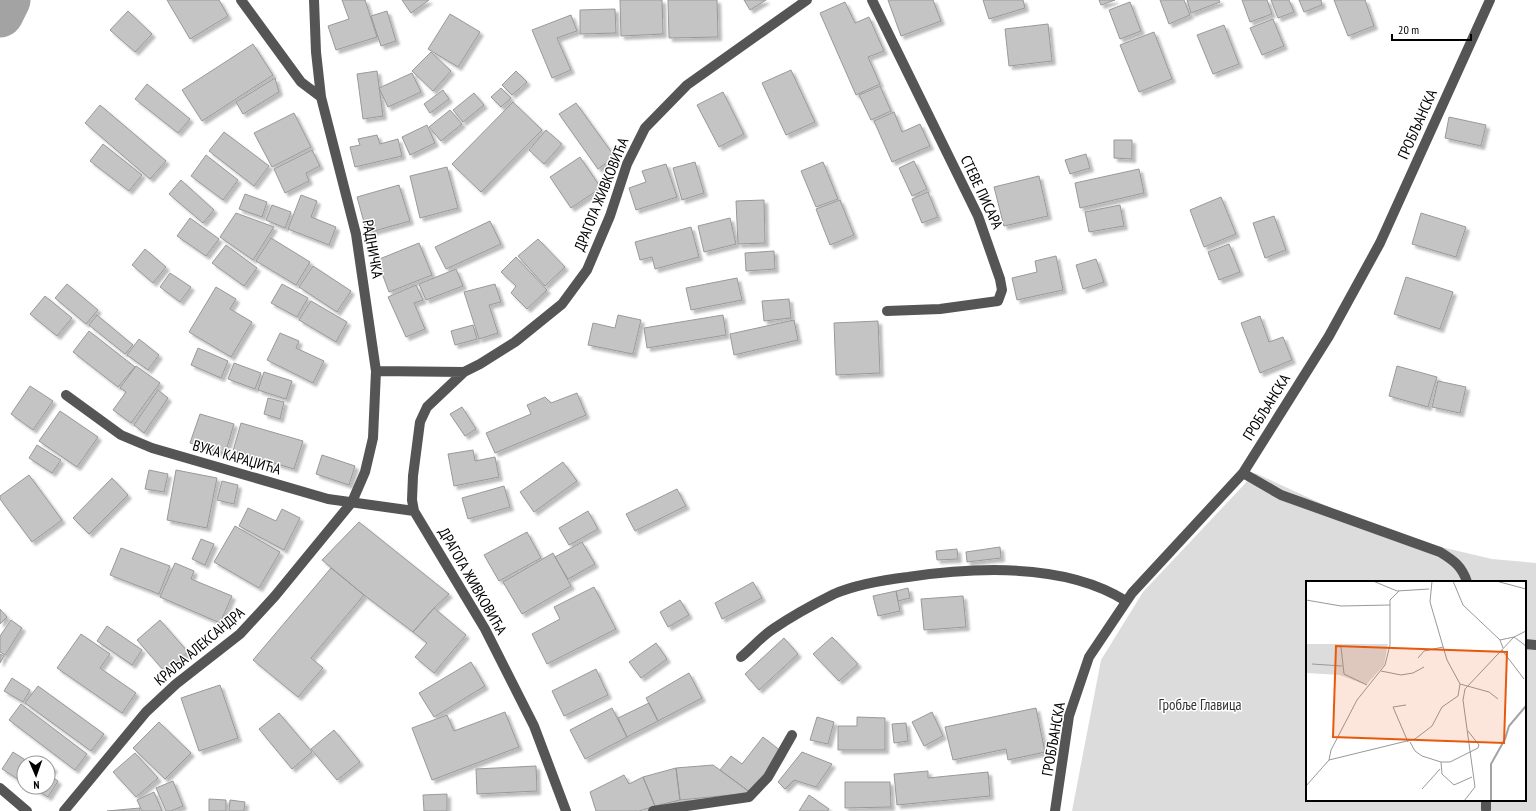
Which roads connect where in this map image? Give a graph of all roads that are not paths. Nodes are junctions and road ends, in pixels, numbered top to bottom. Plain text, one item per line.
1 (241, 0) edge
2 (314, 0) edge
3 (807, 0) edge
4 (872, 0) edge
5 (1490, 0) edge
6 (321, 97) junction
7 (887, 311) dead end
8 (376, 371) junction
9 (464, 372) junction
10 (66, 395) dead end
11 (1242, 473) junction
12 (352, 502) junction
13 (414, 511) junction
14 (1467, 581) edge
15 (1126, 601) junction
16 (1526, 644) edge
17 (1536, 645) edge
18 (742, 657) dead end
19 (792, 735) dead end
20 (0, 788) edge
21 (26, 811) edge
22 (64, 811) edge
23 (566, 811) edge
24 (653, 811) edge
25 (1055, 811) edge

1 - 6 street
2 - 6 street, РАДНИЧКА
3 - 9 street, ДРАГОГА ЖИВКОВИЋА
4 - 7 street, СТЕВЕ ПИСАРА
5 - 11 street, ГРОБЉАНСКА
6 - 8 street, РАДНИЧКА
8 - 9 street, ДРАГОГА ЖИВКОВИЋА
8 - 12 street, РАДНИЧКА
9 - 13 street, ДРАГОГА ЖИВКОВИЋА
10 - 12 street, ВУКА КАРАЏИЋА
11 - 14 street
11 - 15 street, ГРОБЉАНСКА
12 - 13 street, ВУКА КАРАЏИЋА
12 - 22 street, КРАЉА АЛЕКСАНДРА
13 - 23 street, ДРАГОГА ЖИВКОВИЋА
15 - 18 street
15 - 25 street, ГРОБЉАНСКА
16 - 17 street
19 - 24 street
20 - 21 street

